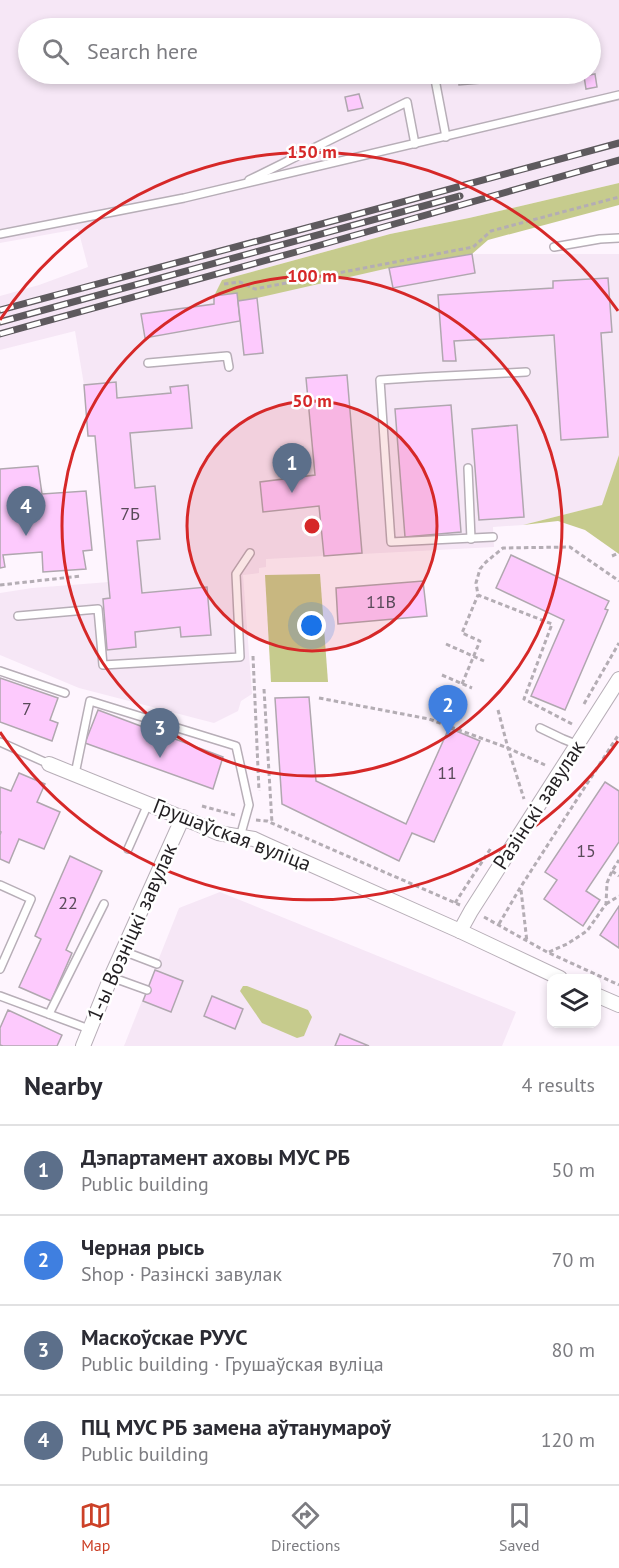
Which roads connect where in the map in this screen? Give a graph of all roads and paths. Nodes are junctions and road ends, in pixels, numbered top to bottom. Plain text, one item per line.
1 (436, 84) edge
2 (619, 95) edge
3 (446, 137) junction
4 (415, 144) junction
5 (237, 186) junction
6 (619, 197) edge
7 (0, 234) edge
8 (619, 238) edge
9 (554, 247) dead end
10 (224, 284) dead end
11 (148, 363) dead end
12 (229, 367) dead end
13 (526, 372) dead end
14 (468, 468) dead end
15 (493, 537) dead end
16 (471, 539) junction
17 (619, 552) edge
18 (250, 553) dead end
19 (612, 556) dead end
20 (81, 576) dead end
21 (619, 581) edge
22 (0, 585) edge
23 (478, 595) junction
24 (18, 616) dead end
25 (446, 644) dead end
26 (253, 656) dead end
27 (473, 657) junction
28 (484, 661) dead end
29 (0, 671) edge
30 (442, 675) dead end
31 (619, 679) edge
32 (462, 684) junction
33 (472, 688) dead end
34 (264, 689) dead end
35 (65, 693) dead end
36 (319, 698) dead end
37 (498, 710) dead end
38 (572, 724) dead end
39 (540, 728) dead end
40 (619, 734) edge
41 (617, 741) edge
42 (0, 742) edge
43 (578, 745) junction
44 (508, 748) junction
45 (49, 764) joint
46 (545, 765) dead end
47 (75, 774) junction
48 (259, 797) dead end
49 (524, 799) dead end
50 (148, 804) junction
51 (183, 817) junction
52 (267, 821) dead end
53 (272, 823) junction
54 (240, 837) junction
55 (128, 849) dead end
56 (619, 860) edge
57 (612, 871) junction
58 (619, 876) edge
59 (0, 885) edge
60 (520, 888) junction
61 (619, 896) edge
62 (104, 904) dead end
63 (606, 904) junction
64 (471, 911) junction
65 (499, 924) junction
66 (460, 931) junction
67 (528, 942) junction
68 (123, 951) junction
69 (548, 952) junction
70 (157, 964) dead end
71 (0, 969) edge
72 (551, 974) edge
73 (111, 977) junction
74 (619, 985) edge
75 (147, 990) dead end
76 (0, 996) edge
77 (601, 998) edge
78 (619, 1005) edge
79 (50, 1014) junction
80 (90, 1029) junction
81 (83, 1046) edge

1 - 3 lane
2 - 3 lane
3 - 4 lane
4 - 5 lane
4 - 5 lane
5 - 7 lane
6 - 10 path
8 - 9 lane
11 - 12 lane
13 - 16 lane
14 - 16 lane
15 - 16 lane
17 - 19 path
18 - 24 lane
20 - 22 path
21 - 23 path
23 - 27 path
23 - 38 path
25 - 27 path
26 - 48 path
27 - 28 path
27 - 32 path
29 - 35 lane
30 - 32 path
31 - 43 street, Разінскі завулак
32 - 33 path
34 - 53 path
36 - 44 path
37 - 44 path
39 - 43 lane
40 - 41 path
41 - 60 path
42 - 45 lane, Грушаўская вуліца
43 - 64 street, Разінскі завулак
44 - 46 path
44 - 49 path
45 - 47 street, Грушаўская вуліца
47 - 50 street, Грушаўская вуліца
47 - 54 lane
50 - 51 street, Грушаўская вуліца
50 - 55 lane
51 - 54 street, Грушаўская вуліца
51 - 68 street, 1-ы Возніцкі завулак
52 - 53 path
53 - 64 path
54 - 66 street, Грушаўская вуліца
56 - 57 path
57 - 58 path
57 - 63 path
59 - 71 lane
60 - 65 path
60 - 67 path
61 - 63 path
62 - 79 lane
63 - 69 path
64 - 65 path
64 - 66 street, Разінскі завулак
65 - 67 path
66 - 72 street, Грушаўская вуліца
67 - 69 path
68 - 70 lane
68 - 73 street, 1-ы Возніцкі завулак
69 - 74 path
73 - 75 lane
73 - 80 street, 1-ы Возніцкі завулак
76 - 79 lane
77 - 78 street
79 - 80 lane
80 - 81 street, 1-ы Возніцкі завулак

